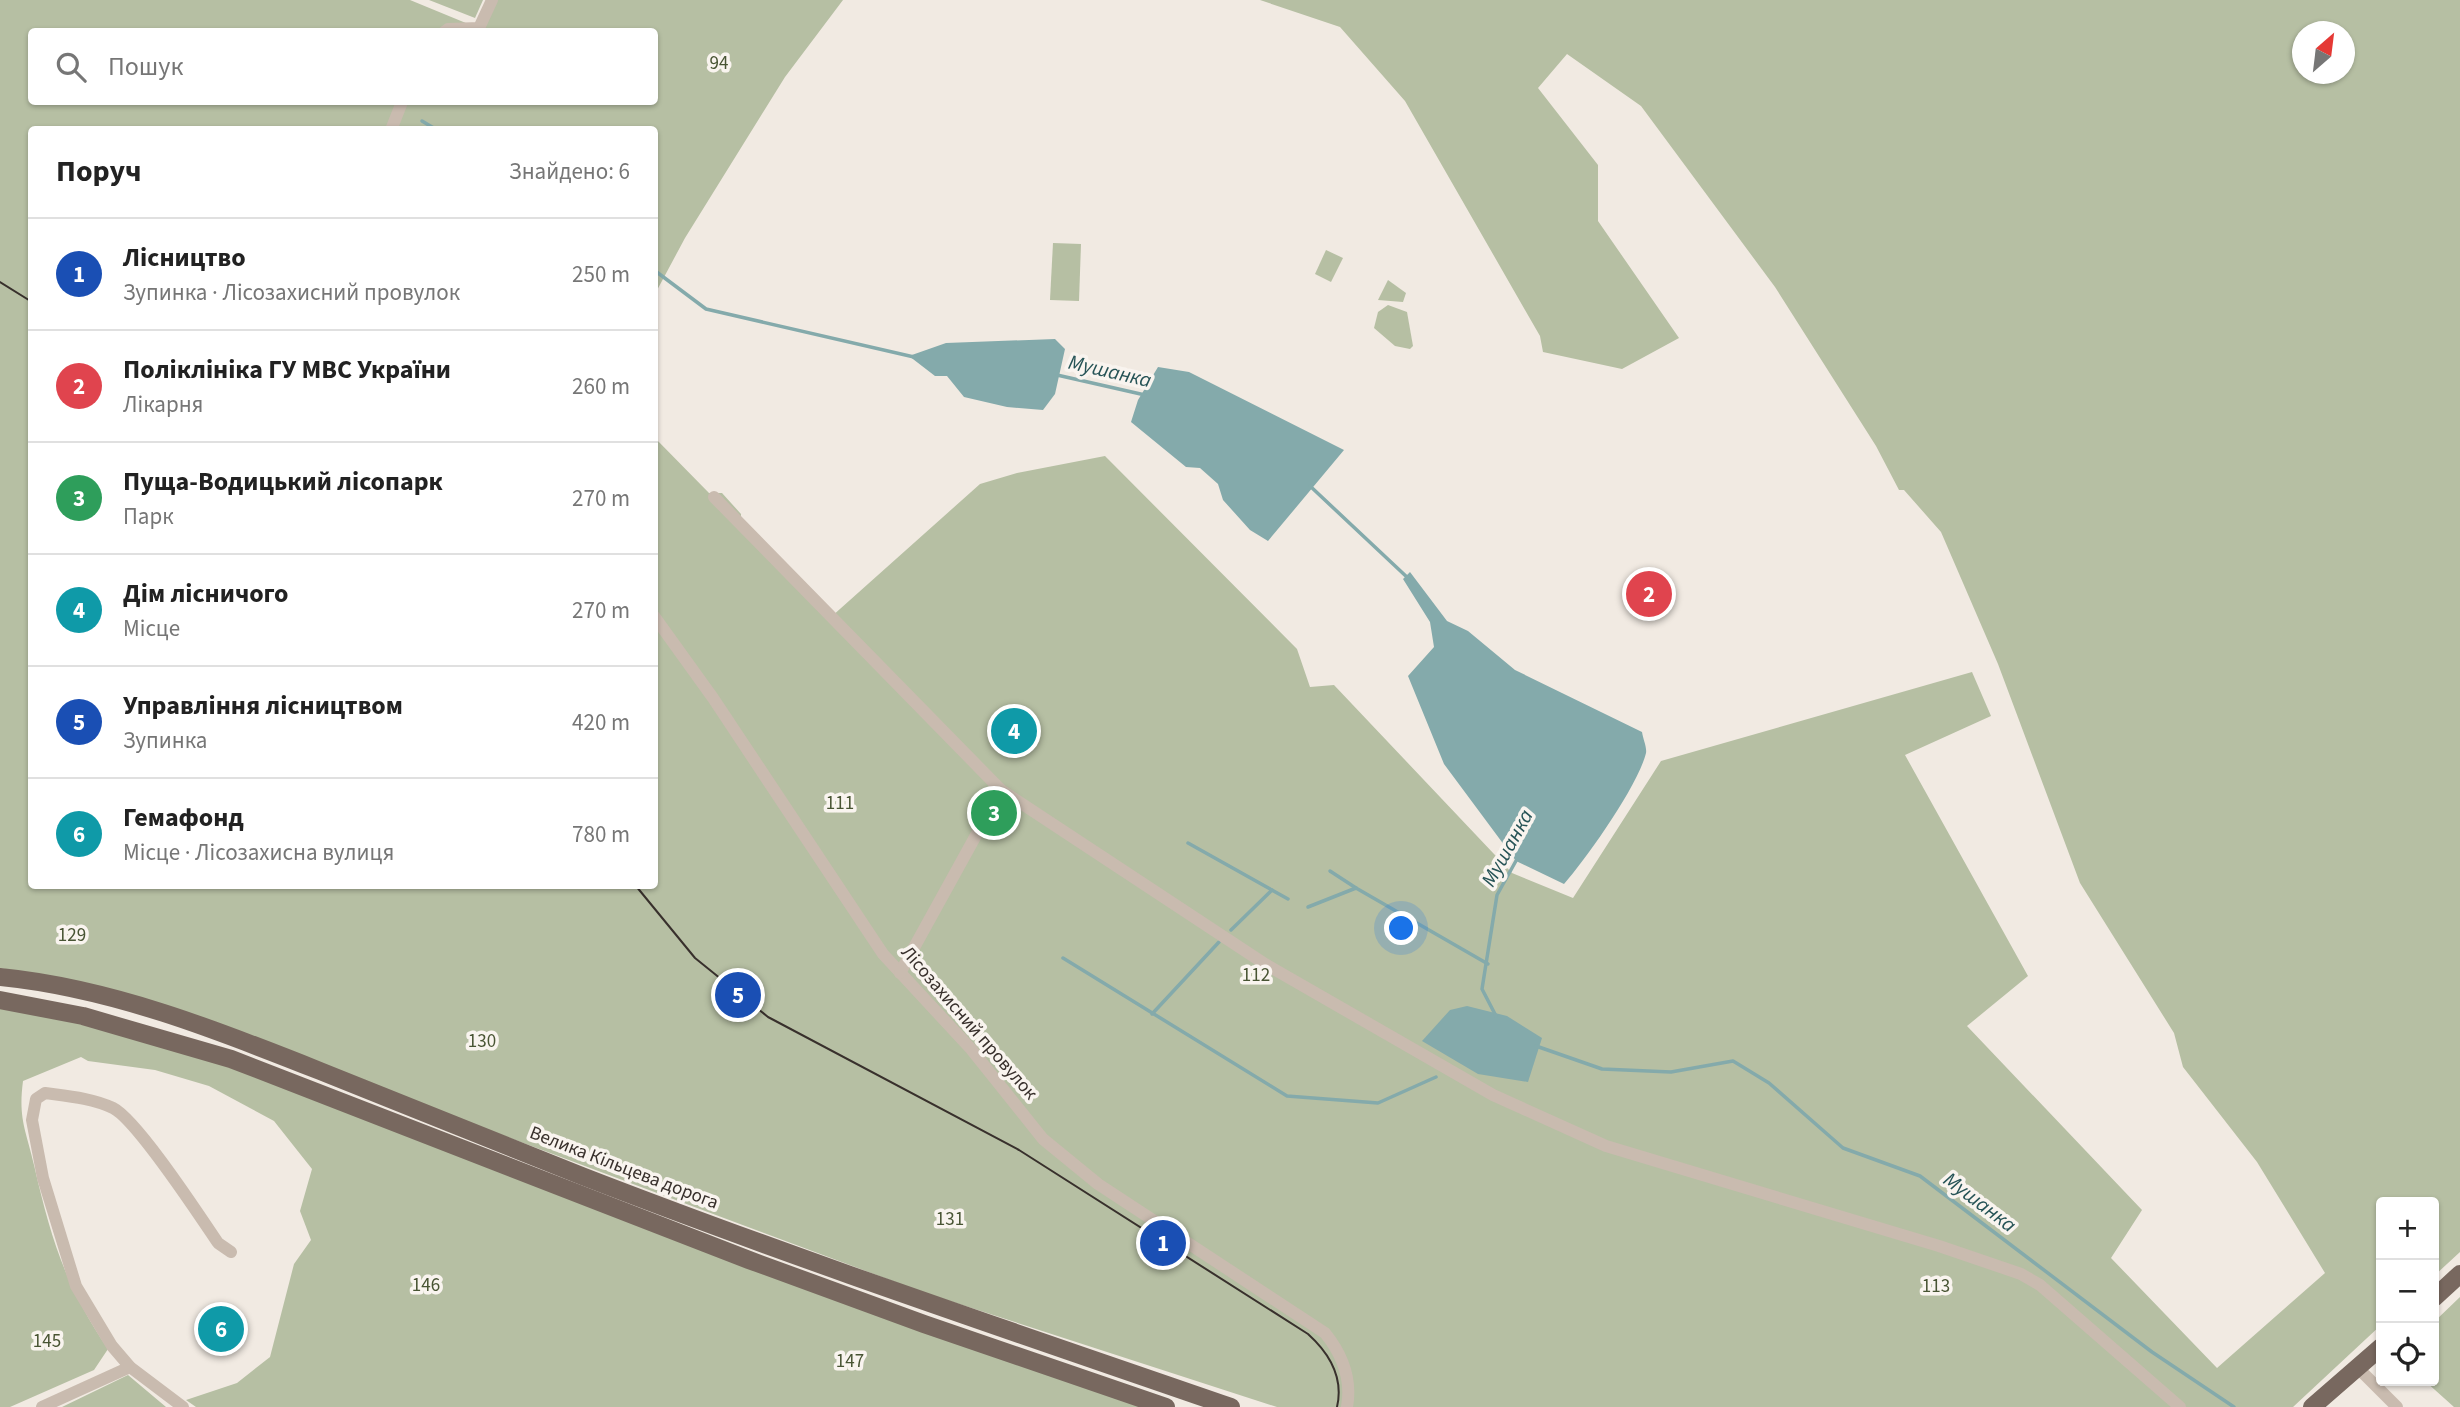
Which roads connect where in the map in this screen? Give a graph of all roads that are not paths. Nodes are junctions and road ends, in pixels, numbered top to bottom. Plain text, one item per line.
1 (492, 0) edge
2 (479, 28) edge
3 (401, 105) edge
4 (393, 126) edge
5 (714, 497) dead end
6 (658, 622) edge
7 (1001, 790) junction
8 (900, 973) junction
9 (0, 977) edge
10 (0, 1000) edge
11 (231, 1252) dead end
12 (2460, 1274) edge
13 (2439, 1293) edge
14 (2376, 1351) edge
15 (130, 1367) junction
16 (2358, 1368) junction
17 (42, 1407) edge
18 (183, 1407) edge
19 (1166, 1407) edge
20 (1231, 1407) edge
21 (1347, 1407) edge
22 (2180, 1407) edge
23 (2312, 1407) edge
24 (2396, 1407) edge

1 - 2 street
3 - 4 street
5 - 7 street
6 - 8 street, Лісозахисний провулок
7 - 8 street
7 - 22 street
8 - 21 street, Лісозахисний провулок
9 - 20 main road, Велика Кільцева дорога
10 - 19 main road
11 - 15 street
12 - 13 main road
14 - 16 main road
15 - 17 street
15 - 18 street
16 - 23 main road
16 - 24 street

